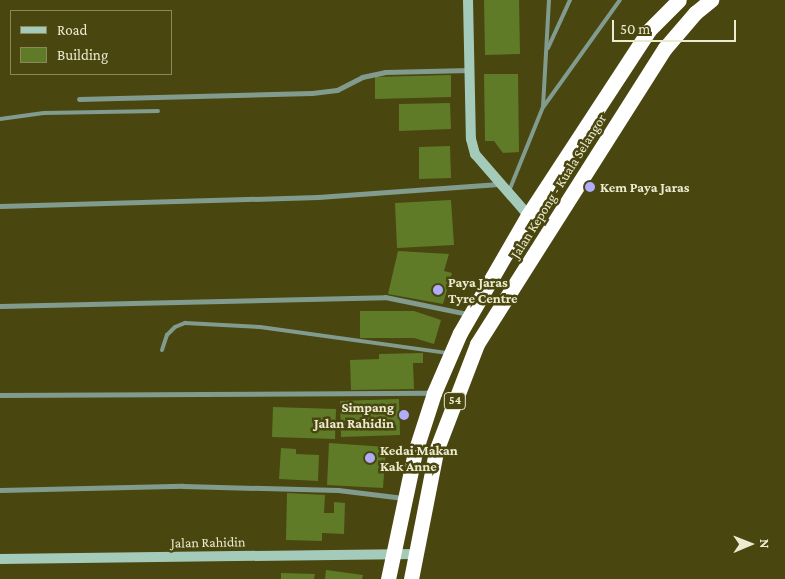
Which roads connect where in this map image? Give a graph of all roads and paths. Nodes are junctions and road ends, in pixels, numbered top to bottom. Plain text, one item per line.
1 (468, 0) edge
2 (549, 0) edge
3 (570, 0) edge
4 (620, 0) edge
5 (678, 0) edge
6 (711, 0) edge
7 (547, 51) junction
8 (469, 70) junction
9 (79, 99) dead end
10 (543, 107) junction
11 (158, 111) dead end
12 (0, 119) edge
13 (499, 184) junction
14 (508, 194) junction
15 (0, 206) edge
16 (528, 215) junction
17 (0, 306) edge
18 (471, 315) junction
19 (162, 350) dead end
20 (452, 353) junction
21 (434, 392) junction
22 (0, 394) edge
23 (0, 490) edge
24 (405, 498) junction
25 (391, 554) junction
26 (415, 554) junction
27 (0, 558) edge
28 (388, 579) edge
29 (411, 579) edge

1 - 8 street
2 - 7 lane
3 - 7 lane
4 - 10 lane
5 - 16 highway, Jalan Kepong - Kuala Selangor / 54
6 - 26 highway, Jalan Kepong - Kuala Selangor / 54
7 - 10 lane
8 - 9 street
8 - 13 street
10 - 14 lane
11 - 12 lane
13 - 14 street
13 - 15 street
14 - 16 street
16 - 18 highway, Jalan Kepong - Kuala Selangor / 54
17 - 18 street
18 - 20 highway, Jalan Kepong - Kuala Selangor / 54
19 - 20 lane
20 - 21 highway, Jalan Kepong - Kuala Selangor / 54
21 - 22 street
21 - 24 highway, Jalan Kepong - Kuala Selangor / 54
23 - 24 street
24 - 25 highway, Jalan Kepong - Kuala Selangor / 54
25 - 26 street, Jalan Rahidin
25 - 27 street, Jalan Rahidin
25 - 28 highway, Jalan Kepong - Kuala Selangor / 54
26 - 29 highway, Jalan Kepong - Kuala Selangor / 54

